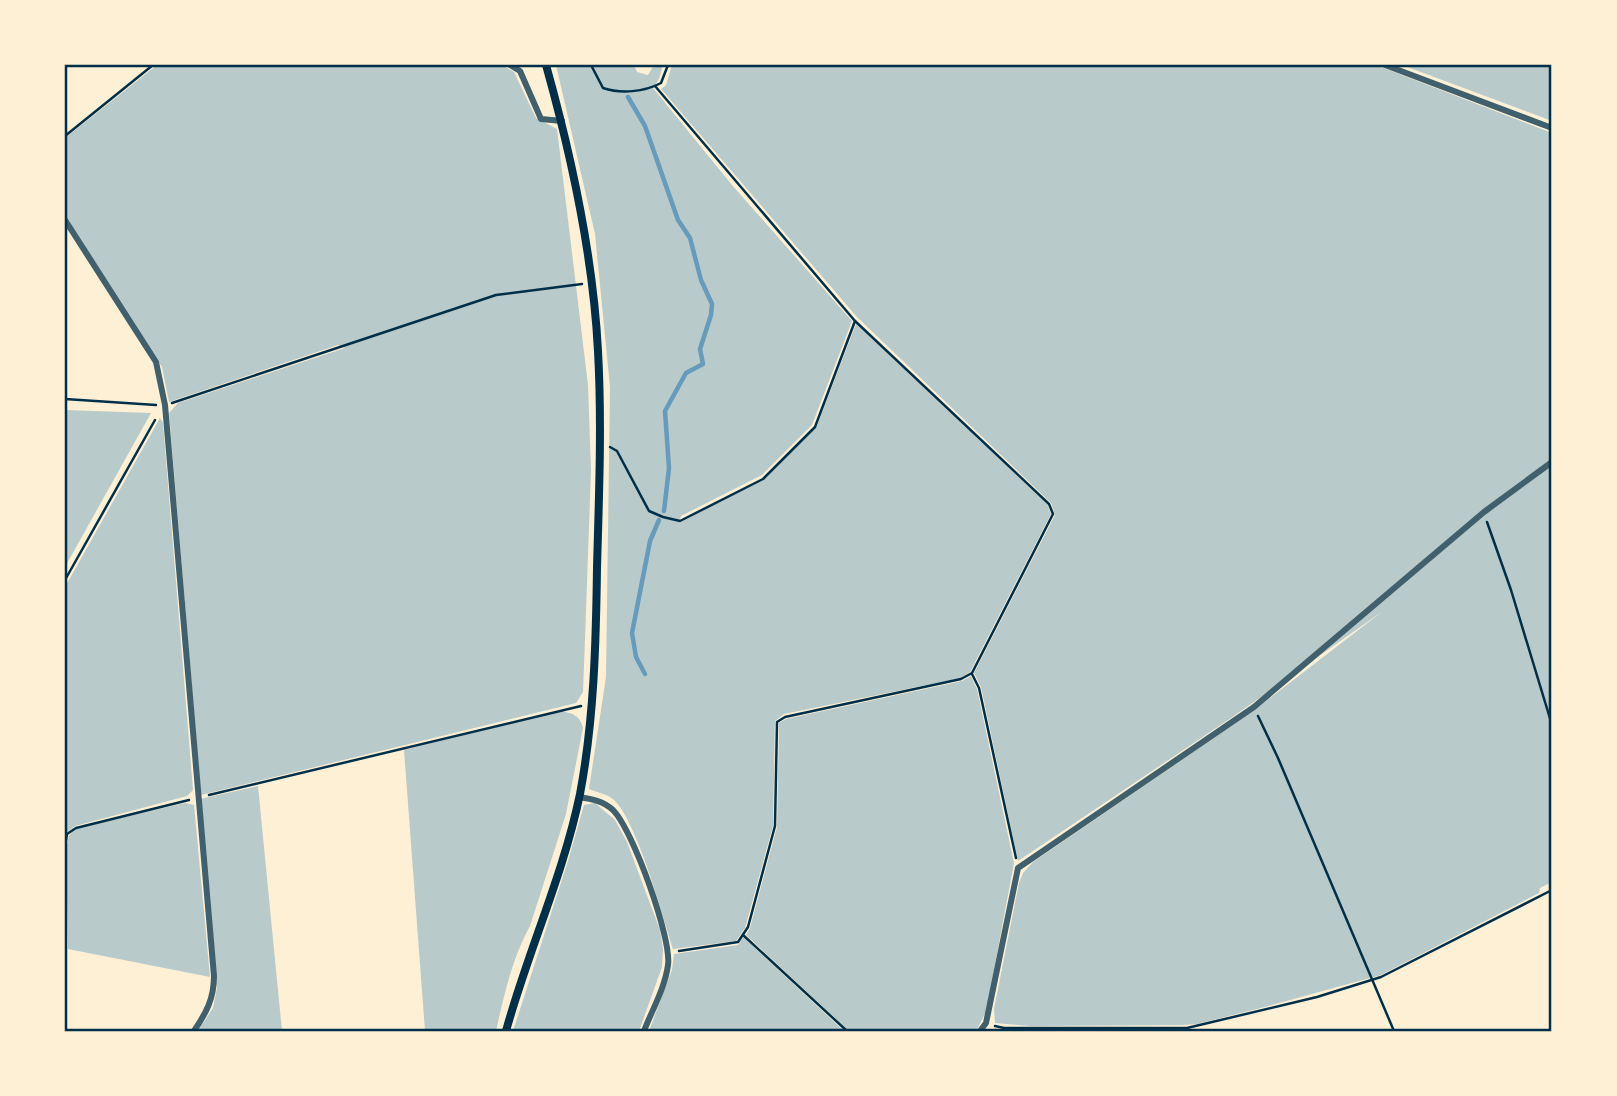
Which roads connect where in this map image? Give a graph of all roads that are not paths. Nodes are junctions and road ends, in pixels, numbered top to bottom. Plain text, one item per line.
1 (510, 65) edge
2 (546, 65) edge
3 (1385, 65) edge
4 (562, 121) junction
5 (1552, 128) edge
6 (65, 220) edge
7 (1552, 463) edge
8 (579, 797) junction
9 (194, 1031) edge
10 (506, 1031) edge
11 (645, 1031) edge
12 (980, 1031) edge

1 - 4 street
2 - 4 main road
3 - 5 street
4 - 8 main road
6 - 9 street
7 - 12 street
8 - 10 main road
8 - 11 street

